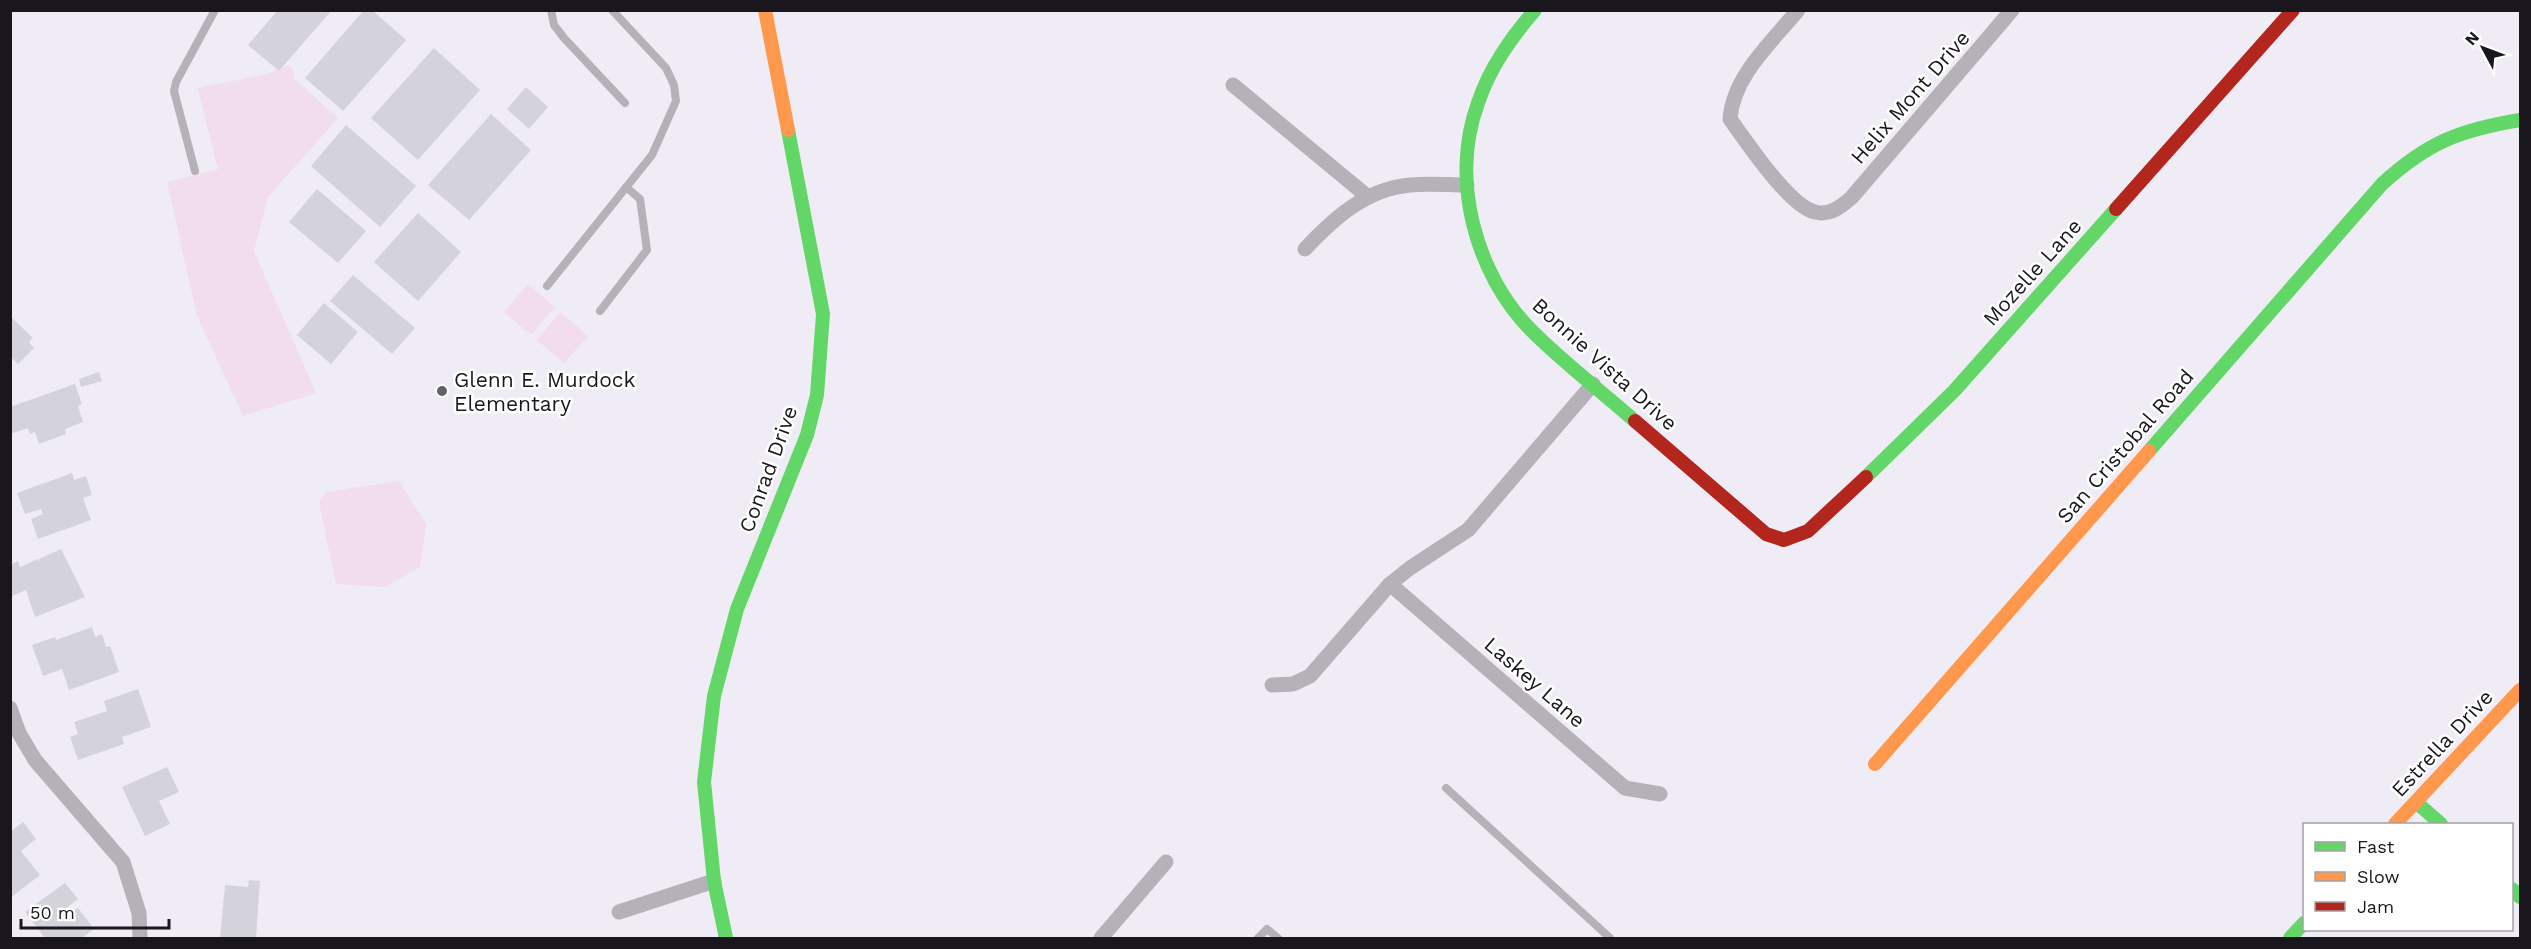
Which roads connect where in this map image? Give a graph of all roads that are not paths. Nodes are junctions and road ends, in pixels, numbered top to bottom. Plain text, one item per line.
1 (215, 10) edge
2 (551, 10) edge
3 (612, 10) edge
4 (765, 10) edge
5 (1535, 10) edge
6 (1798, 10) edge
7 (2012, 10) edge
8 (2293, 10) edge
9 (1233, 86) dead end
10 (625, 103) dead end
11 (2520, 120) edge
12 (195, 171) dead end
13 (1467, 185) junction
14 (626, 187) junction
15 (1367, 196) junction
16 (1305, 249) dead end
17 (547, 286) dead end
18 (600, 312) dead end
19 (1593, 384) junction
20 (1784, 540) joint
21 (1390, 584) junction
22 (1272, 685) dead end
23 (2520, 690) edge
24 (10, 708) edge
25 (1875, 764) dead end
26 (1446, 788) dead end
27 (1659, 794) dead end
28 (2416, 802) junction
29 (2397, 823) edge
30 (2439, 823) edge
31 (1166, 862) dead end
32 (714, 881) junction
33 (619, 912) dead end
34 (2303, 924) edge
35 (140, 939) edge
36 (726, 939) edge
37 (1101, 939) edge
38 (1258, 939) edge
39 (1278, 939) edge
40 (1610, 939) edge
41 (2290, 939) edge

1 - 12 lane
2 - 10 lane
3 - 14 lane
4 - 32 street, Conrad Drive
5 - 13 street, Bonnie Vista Drive
6 - 7 street, Helix Mont Drive
8 - 20 street, Mozelle Lane
9 - 15 street
11 - 25 street, San Cristobal Road
13 - 15 street
13 - 19 street, Bonnie Vista Drive
14 - 17 lane
14 - 18 lane
15 - 16 street
19 - 20 street, Bonnie Vista Drive
19 - 21 street
21 - 22 street
21 - 27 street, Laskey Lane
23 - 28 street, Estrella Drive
24 - 35 street
26 - 40 lane
28 - 29 street, Estrella Drive
28 - 30 street
31 - 37 street
32 - 33 street
32 - 36 street, Conrad Drive
34 - 41 street
38 - 39 lane

